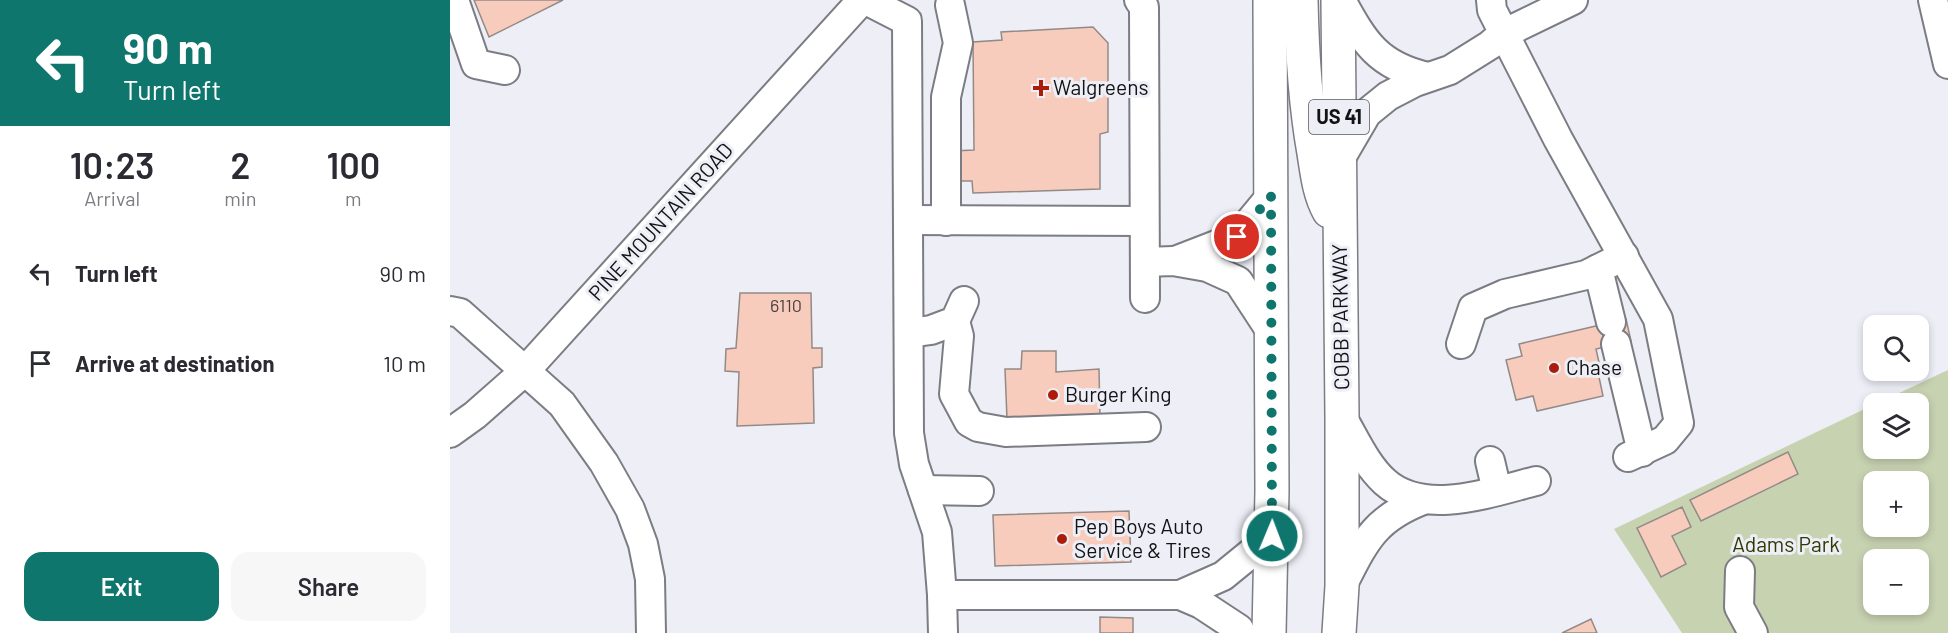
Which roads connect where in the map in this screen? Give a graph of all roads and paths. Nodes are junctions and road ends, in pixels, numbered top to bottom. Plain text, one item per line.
1 (454, 0) edge
2 (862, 0) edge
3 (866, 0) edge
4 (1139, 0) edge
5 (1270, 0) edge
6 (1301, 0) edge
7 (1340, 0) edge
8 (1491, 0) edge
9 (1573, 0) edge
10 (1933, 0) edge
11 (956, 2) edge
12 (907, 21) junction
13 (1503, 34) junction
14 (1948, 64) edge
15 (505, 70) dead end
16 (1428, 77) junction
17 (1340, 161) junction
18 (1271, 196) junction
19 (908, 220) junction
20 (946, 221) junction
21 (1144, 221) junction
22 (1340, 234) junction
23 (1624, 256) junction
24 (1173, 261) junction
25 (1144, 262) junction
26 (1598, 269) junction
27 (1144, 298) dead end
28 (450, 311) edge
29 (909, 333) junction
30 (1272, 333) junction
31 (1461, 344) dead end
32 (525, 371) junction
33 (1342, 417) junction
34 (1146, 427) dead end
35 (450, 433) edge
36 (1490, 461) dead end
37 (1536, 481) dead end
38 (923, 490) junction
39 (979, 491) dead end
40 (1497, 491) junction
41 (1423, 500) junction
42 (1272, 536) junction
43 (1740, 571) dead end
44 (1341, 586) junction
45 (942, 595) junction
46 (1180, 596) junction
47 (651, 633) edge
48 (943, 633) edge
49 (1241, 633) edge
50 (1269, 633) edge
51 (1339, 633) edge
52 (1752, 633) edge

1 - 15 street
2 - 32 street, PINE MOUNTAIN ROAD
3 - 12 street
4 - 21 street
5 - 18 main road
6 - 22 main road
7 - 16 street
7 - 17 main road, COBB PARKWAY / US 41
8 - 13 street
9 - 13 street
10 - 14 street
11 - 12 street
11 - 20 street
12 - 19 street
13 - 16 street
13 - 23 street
16 - 17 street
17 - 22 main road, COBB PARKWAY / US 41
18 - 24 street
18 - 30 main road
19 - 20 street
19 - 29 street
20 - 21 street
21 - 25 street
22 - 33 main road, COBB PARKWAY / US 41
23 - 26 street
23 - 26 street
24 - 25 street
24 - 30 street
25 - 27 street
26 - 31 street
28 - 32 street
29 - 34 street
29 - 38 street
30 - 42 main road
32 - 35 street, PINE MOUNTAIN ROAD
32 - 47 street
33 - 41 street
33 - 44 main road, COBB PARKWAY / US 41
36 - 40 street
37 - 40 street
38 - 39 street
38 - 45 street
40 - 41 street
41 - 44 street
42 - 46 street
42 - 50 main road
43 - 52 street
44 - 51 main road, COBB PARKWAY / US 41
45 - 46 street
45 - 48 street
46 - 49 street

